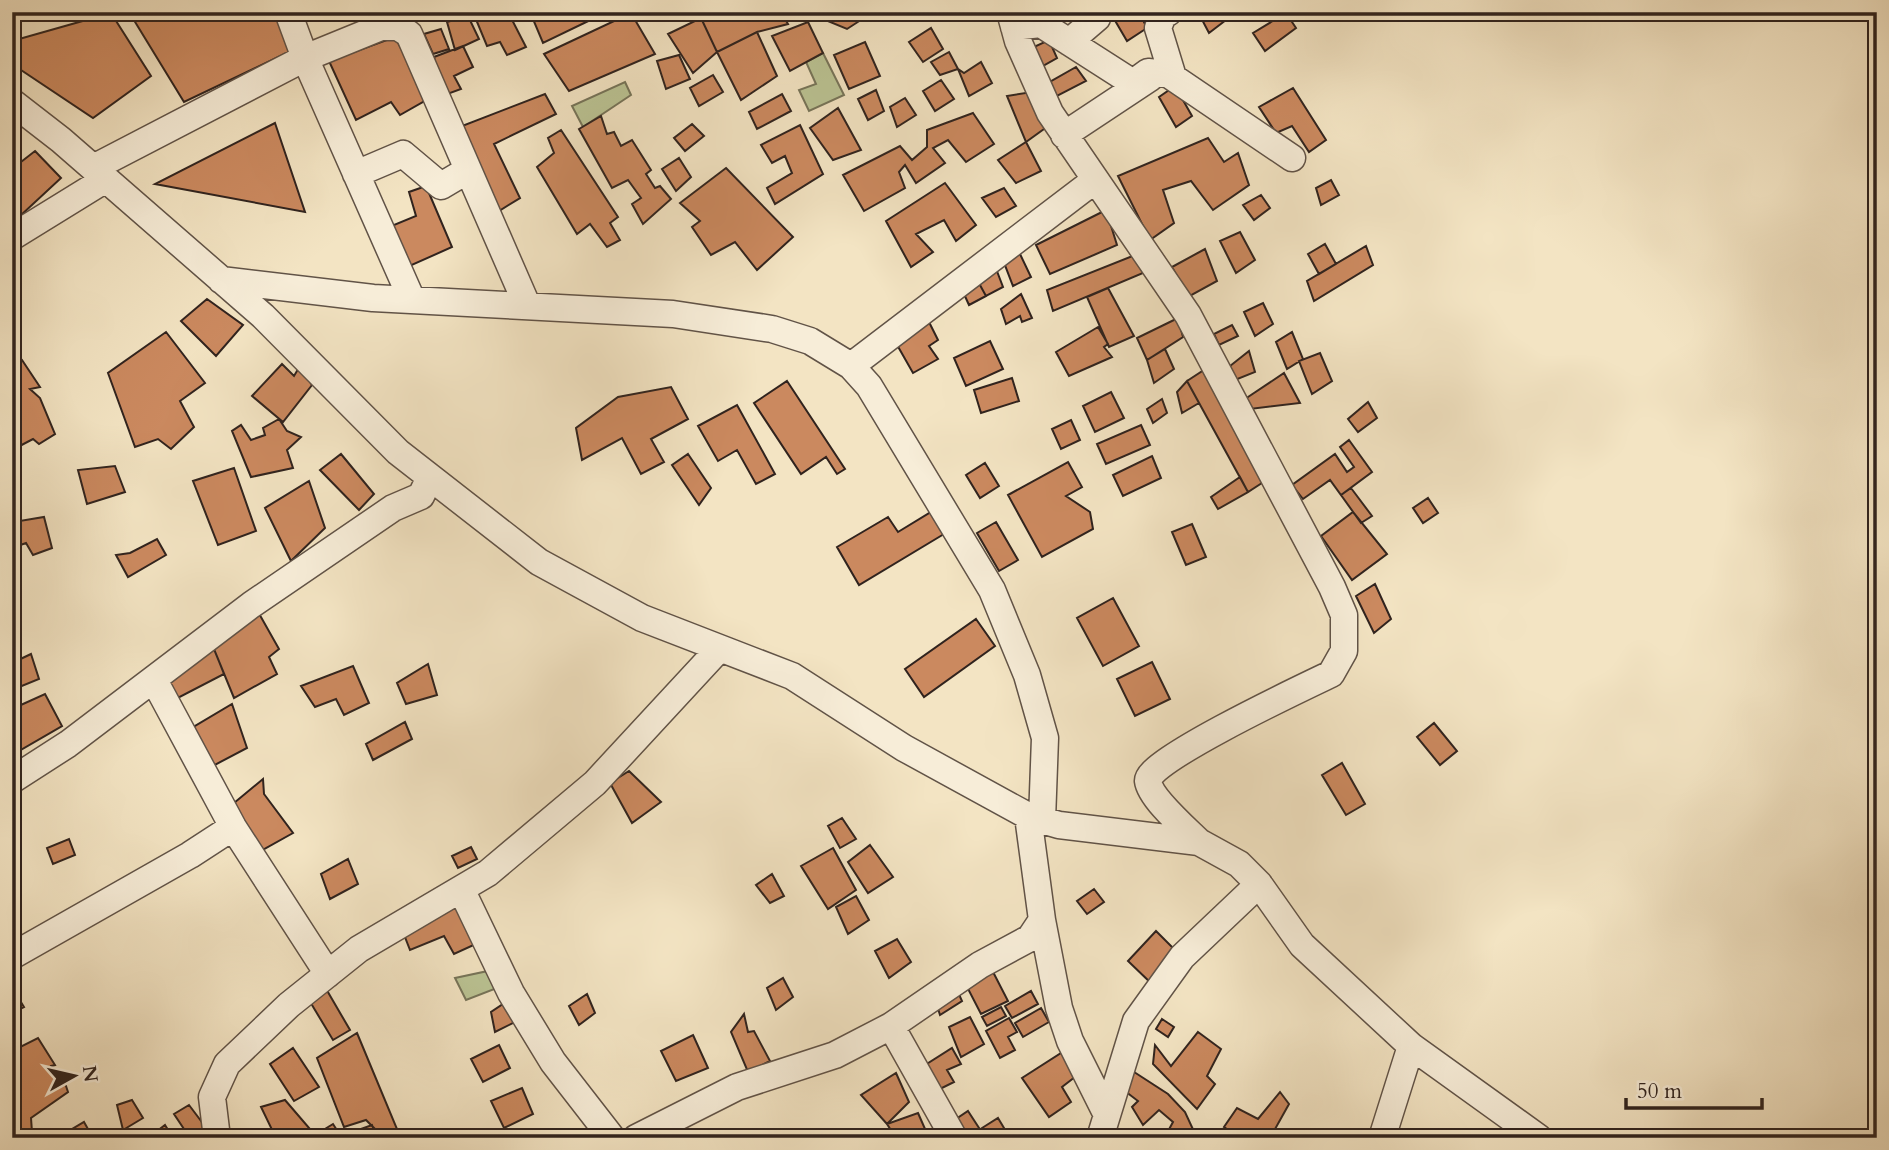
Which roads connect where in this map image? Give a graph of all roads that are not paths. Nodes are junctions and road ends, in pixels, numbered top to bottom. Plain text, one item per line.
1 (288, 12) edge
2 (1097, 12) edge
3 (1169, 12) edge
4 (1012, 20) edge
5 (1069, 42) junction
6 (305, 58) junction
7 (1165, 75) junction
8 (12, 102) edge
9 (1064, 135) junction
10 (1292, 158) dead end
11 (468, 170) junction
12 (99, 173) junction
13 (356, 174) junction
14 (1095, 180) junction
15 (12, 237) edge
16 (221, 280) junction
17 (412, 299) junction
18 (527, 305) junction
19 (851, 366) junction
20 (430, 477) junction
21 (719, 649) junction
22 (154, 680) junction
23 (12, 780) edge
24 (1035, 818) junction
25 (233, 827) junction
26 (1199, 842) junction
27 (1259, 884) junction
28 (461, 889) junction
29 (1042, 920) junction
30 (12, 956) edge
31 (328, 974) junction
32 (891, 1026) junction
33 (1411, 1046) junction
34 (1104, 1126) edge
35 (217, 1138) edge
36 (612, 1138) edge
37 (636, 1138) edge
38 (954, 1138) edge
39 (1382, 1138) edge
40 (1539, 1138) edge

1 - 6 street
2 - 5 street
3 - 7 street
4 - 5 street
4 - 9 street
5 - 7 street
6 - 11 street
6 - 12 street
6 - 13 street
7 - 9 street
7 - 10 street
8 - 12 street
9 - 14 street
11 - 13 street
11 - 18 street
12 - 15 street
12 - 16 street
13 - 17 street
14 - 19 street
14 - 26 street
16 - 17 street
16 - 20 street
17 - 18 street
18 - 19 street
19 - 24 street
20 - 21 street
20 - 22 street
21 - 24 street
21 - 28 street
22 - 23 street
22 - 25 street
24 - 26 street
24 - 29 street
25 - 30 street
25 - 31 street
26 - 27 street
27 - 33 street
27 - 34 street
28 - 31 street
28 - 36 street
29 - 32 street
29 - 34 street
31 - 35 street
32 - 37 street
32 - 38 street
33 - 39 street
33 - 40 street

